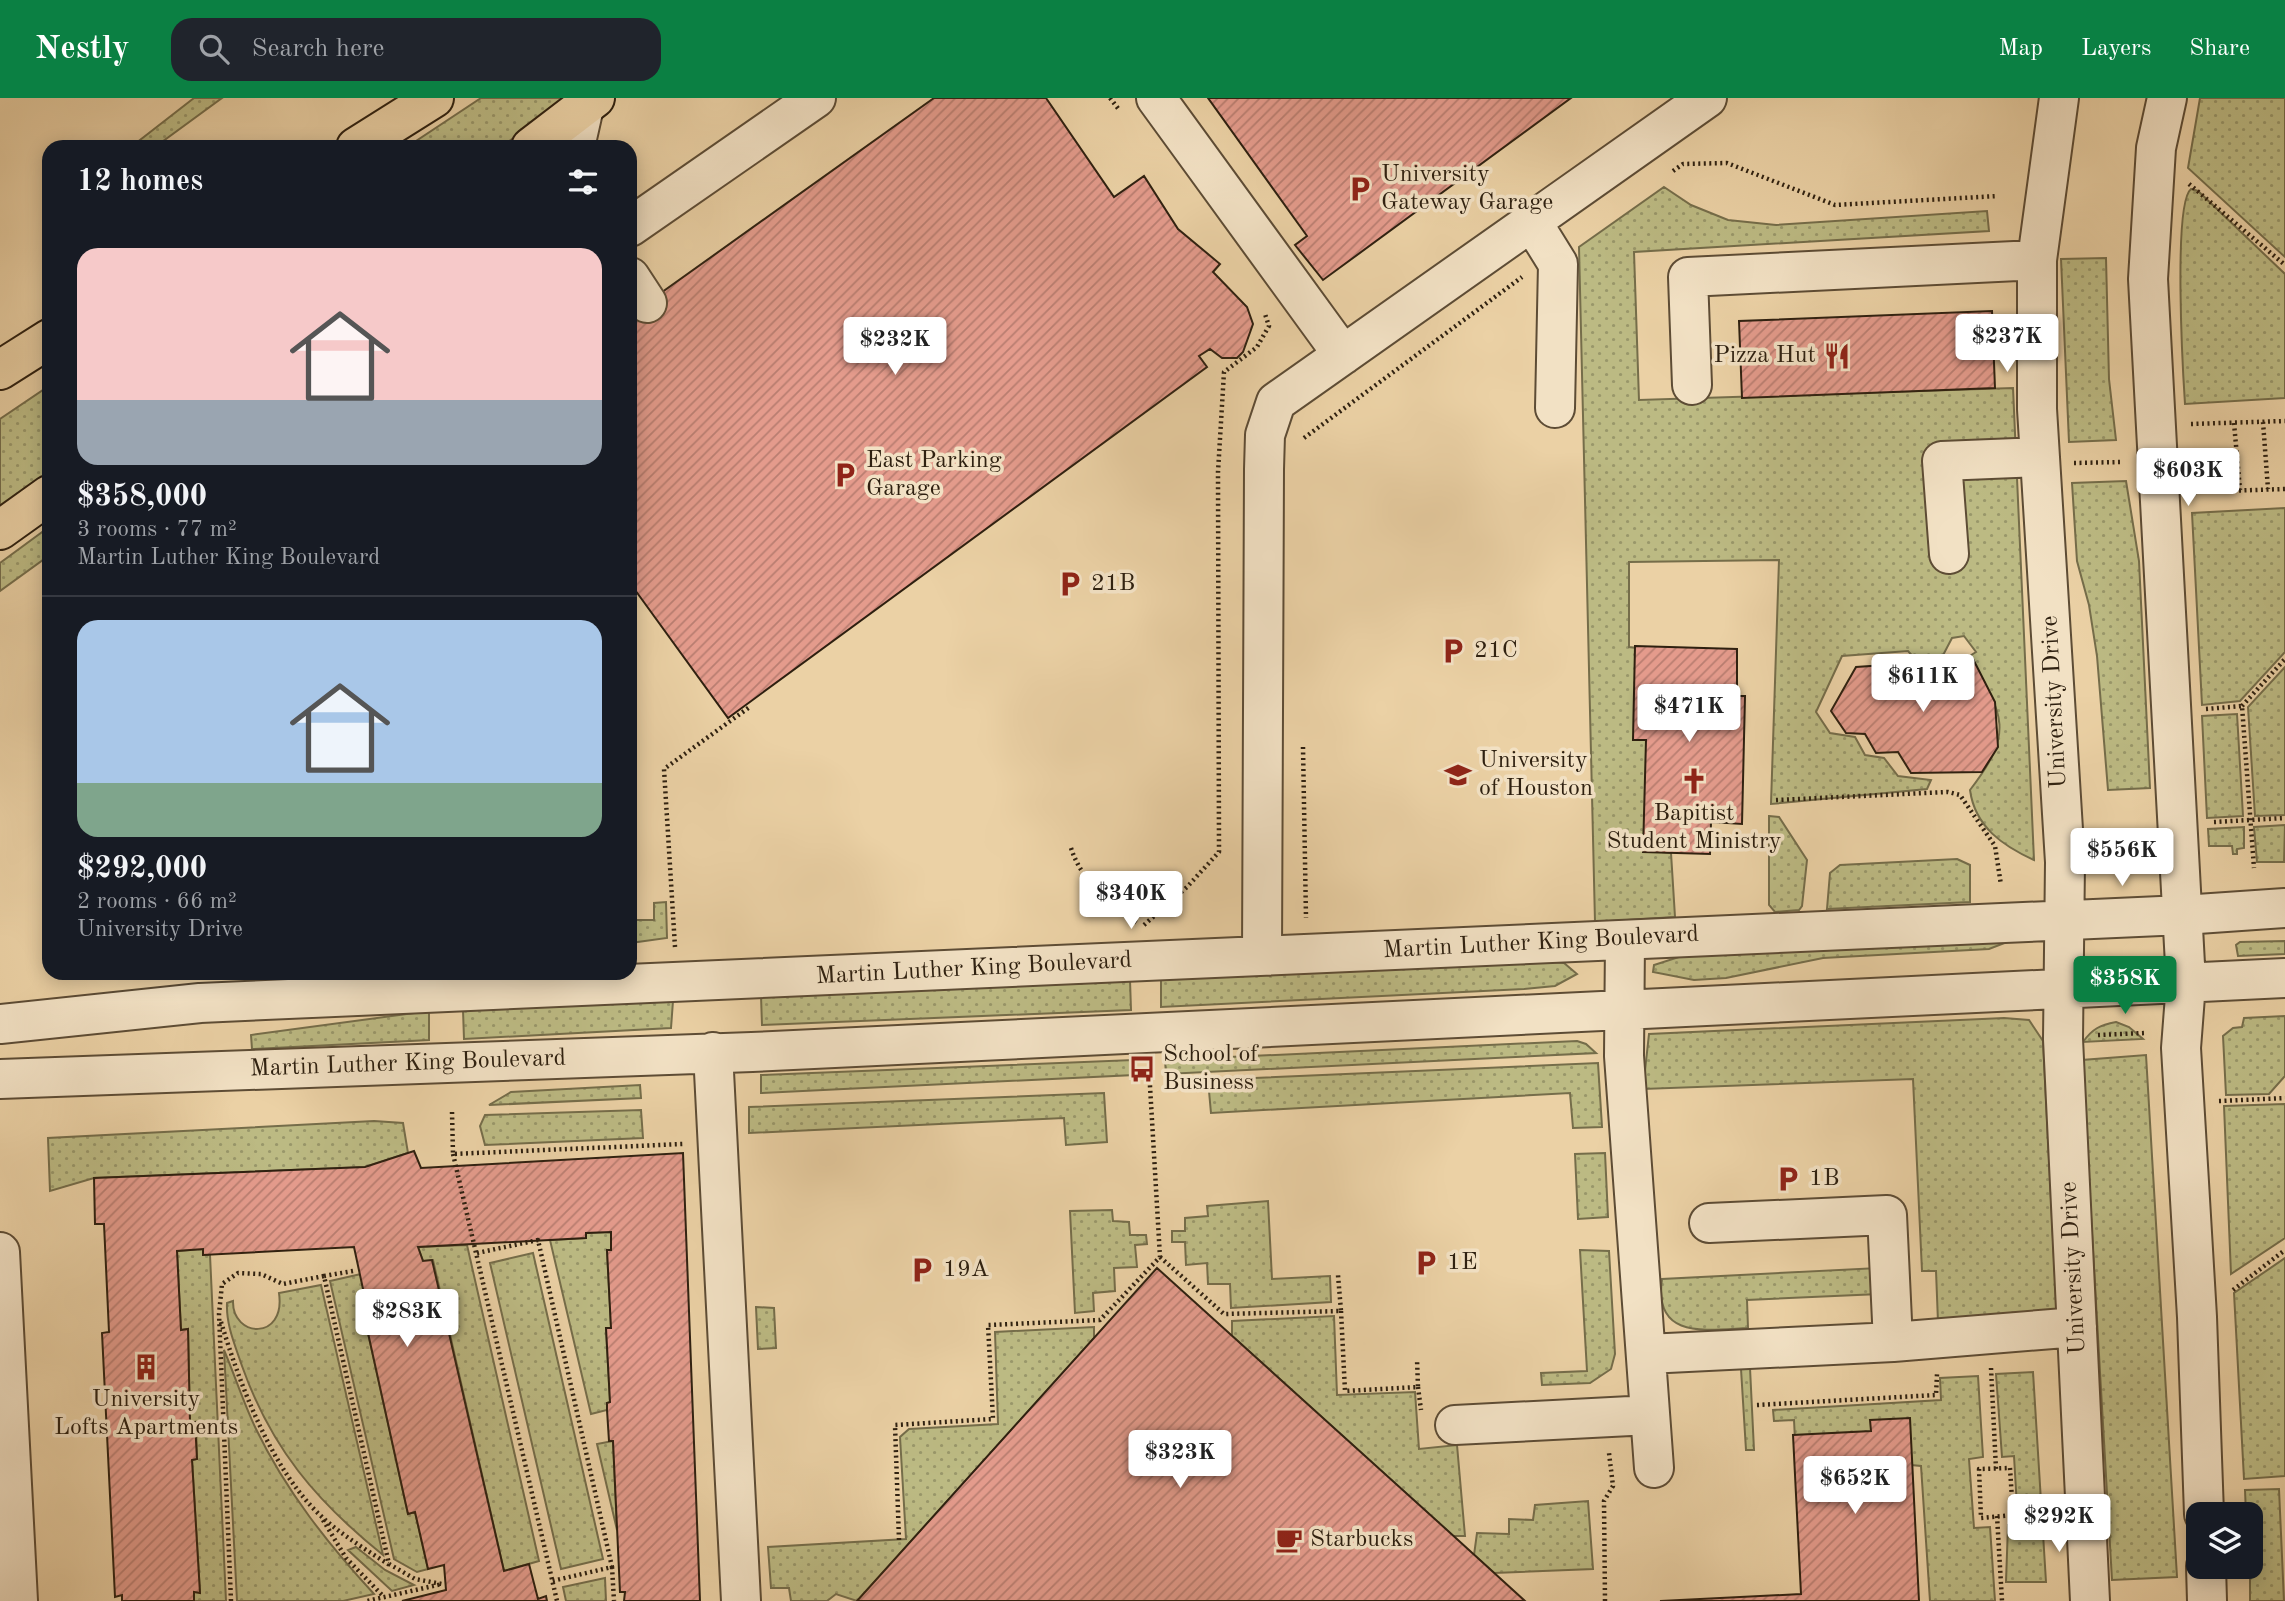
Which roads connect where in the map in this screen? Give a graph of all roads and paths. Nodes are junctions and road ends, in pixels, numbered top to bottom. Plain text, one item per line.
1 (434, 98) edge
2 (816, 98) edge
3 (1110, 98) edge
4 (1707, 98) edge
5 (2059, 98) edge
6 (2167, 98) edge
7 (589, 102) edge
8 (1142, 109) edge
9 (367, 140) edge
10 (540, 140) edge
11 (577, 140) edge
12 (2180, 177) dead end
13 (1661, 178) dead end
14 (1998, 196) dead end
15 (1532, 222) junction
16 (637, 223) edge
17 (2037, 260) junction
18 (2285, 265) edge
19 (1526, 275) dead end
20 (1263, 306) dead end
21 (42, 343) edge
22 (1343, 355) junction
23 (0, 370) edge
24 (1692, 385) dead end
25 (1555, 408) dead end
26 (2285, 421) edge
27 (2263, 422) junction
28 (2234, 423) junction
29 (2185, 424) dead end
30 (1302, 440) dead end
31 (2055, 460) junction
32 (2122, 462) dead end
33 (2268, 489) junction
34 (2285, 489) edge
35 (2240, 490) junction
36 (2189, 492) dead end
37 (42, 500) edge
38 (0, 530) edge
39 (1949, 554) dead end
40 (2285, 659) edge
41 (751, 706) dead end
42 (2242, 706) junction
43 (2195, 710) dead end
44 (1302, 740) dead end
45 (1776, 800) dead end
46 (2285, 818) edge
47 (2251, 820) junction
48 (2202, 823) dead end
49 (1071, 848) dead end
50 (2136, 858) dead end
51 (2118, 860) dead end
52 (2253, 868) dead end
53 (2001, 886) dead end
54 (2285, 908) edge
55 (2183, 915) junction
56 (1306, 918) dead end
57 (2065, 920) junction
58 (1625, 940) junction
59 (675, 952) dead end
60 (1262, 956) junction
61 (2285, 978) edge
62 (2186, 984) junction
63 (2062, 990) junction
64 (1623, 1009) junction
65 (0, 1024) edge
66 (2151, 1033) dead end
67 (2090, 1036) dead end
68 (713, 1052) junction
69 (1149, 1060) dead end
70 (0, 1079) edge
71 (2285, 1098) edge
72 (2217, 1101) dead end
73 (452, 1112) dead end
74 (691, 1143) dead end
75 (453, 1154) junction
76 (1709, 1223) dead end
77 (2285, 1250) edge
78 (0, 1252) edge
79 (477, 1253) junction
80 (1160, 1257) junction
81 (353, 1271) dead end
82 (1338, 1275) dead end
83 (324, 1276) junction
84 (2228, 1293) dead end
85 (1341, 1311) junction
86 (219, 1314) junction
87 (2077, 1327) junction
88 (1893, 1342) junction
89 (1647, 1354) junction
90 (1418, 1359) dead end
91 (1938, 1369) dead end
92 (1978, 1369) dead end
93 (1757, 1405) dead end
94 (1650, 1415) junction
95 (1455, 1425) dead end
96 (1609, 1446) dead end
97 (1654, 1468) dead end
98 (1996, 1468) junction
99 (2204, 1502) edge
100 (321, 1516) junction
101 (1997, 1516) junction
102 (899, 1540) dead end
103 (389, 1564) junction
104 (611, 1567) junction
105 (2206, 1579) edge
106 (552, 1581) junction
107 (384, 1597) junction
108 (18, 1601) edge
109 (231, 1601) edge
110 (367, 1601) edge
111 (557, 1601) edge
112 (614, 1601) edge
113 (741, 1601) edge
114 (1605, 1601) edge
115 (2002, 1601) edge
116 (2091, 1601) edge
117 (2207, 1601) edge

1 - 9 main road
2 - 16 street
3 - 8 path
4 - 15 street
5 - 17 street, University Drive
6 - 55 street
7 - 10 main road
7 - 11 street
8 - 22 street
12 - 18 path
13 - 14 path
15 - 22 street
15 - 25 street
17 - 24 street
17 - 31 street, University Drive
19 - 30 path
20 - 49 path
21 - 23 main road
22 - 60 street
26 - 27 path
27 - 28 path
27 - 33 path
28 - 29 path
28 - 35 path
31 - 32 path
31 - 39 street
31 - 57 street, University Drive
33 - 34 path
33 - 35 path
35 - 36 path
37 - 38 main road
40 - 42 path
41 - 59 path
42 - 43 path
42 - 47 path
44 - 56 path
45 - 53 path
46 - 47 path
47 - 48 path
47 - 52 path
50 - 51 path
54 - 55 street, Martin Luther King Boulevard
55 - 57 street, Martin Luther King Boulevard
55 - 62 street
57 - 58 street, Martin Luther King Boulevard
57 - 63 street, University Drive
58 - 60 street, Martin Luther King Boulevard
58 - 64 street
60 - 65 street, Martin Luther King Boulevard
61 - 62 street, Martin Luther King Boulevard
62 - 63 street, Martin Luther King Boulevard
62 - 99 street
63 - 64 street, Martin Luther King Boulevard
63 - 87 street, University Drive
64 - 68 street, Martin Luther King Boulevard
64 - 89 street
66 - 67 path
68 - 70 street, Martin Luther King Boulevard
68 - 113 street
69 - 80 path
71 - 72 path
73 - 75 path
74 - 75 path
75 - 79 path
76 - 88 street
77 - 84 path
78 - 108 street
79 - 104 path
79 - 106 path
80 - 85 path
80 - 102 path
81 - 83 path
82 - 85 path
83 - 86 path
83 - 103 path
85 - 90 path
86 - 100 path
86 - 109 path
87 - 88 street
87 - 116 street, University Drive
88 - 89 street
89 - 94 street
91 - 93 path
92 - 98 path
94 - 95 street
94 - 97 street
96 - 114 path
98 - 101 path
98 - 101 path
100 - 103 path
100 - 107 path
101 - 115 path
103 - 107 path
104 - 106 path
104 - 112 path
105 - 117 street
106 - 111 path
107 - 110 path

